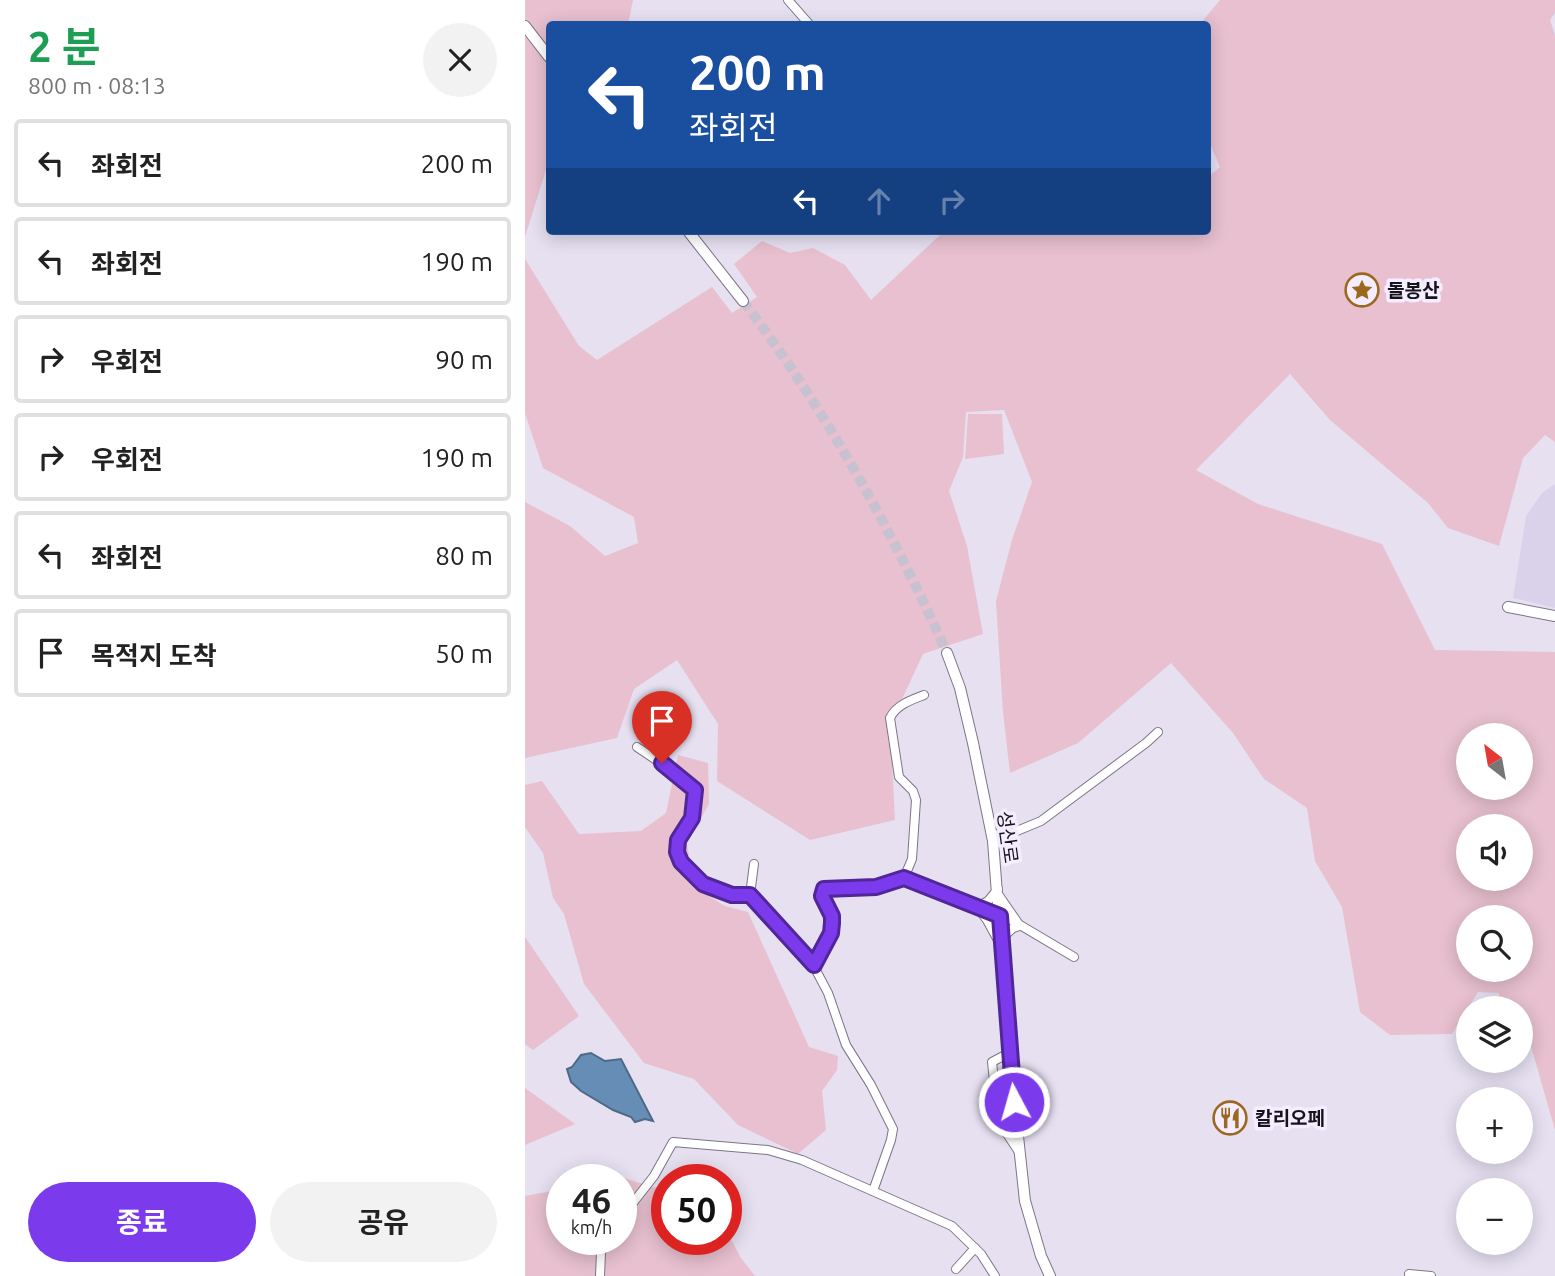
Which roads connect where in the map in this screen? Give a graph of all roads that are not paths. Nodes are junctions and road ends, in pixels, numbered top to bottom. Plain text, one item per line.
1 (788, 0) edge
2 (806, 21) edge
3 (525, 26) edge
4 (546, 53) edge
5 (691, 235) edge
6 (743, 301) tunnel mouth
7 (1508, 607) dead end
8 (1555, 616) edge
9 (947, 653) tunnel mouth
10 (924, 695) dead end
11 (1158, 732) dead end
12 (637, 747) dead end
13 (993, 841) junction
14 (754, 864) dead end
15 (904, 878) junction
16 (998, 891) junction
17 (750, 895) junction
18 (977, 907) junction
19 (1000, 916) junction
20 (1020, 926) junction
21 (1002, 943) junction
22 (1075, 957) dead end
23 (814, 965) junction
24 (1009, 1052) junction
25 (1019, 1152) junction
26 (873, 1191) junction
27 (637, 1198) edge
28 (975, 1248) junction
29 (601, 1255) edge
30 (956, 1269) dead end
31 (1409, 1274) dead end
32 (600, 1276) edge
33 (995, 1276) edge
34 (1050, 1276) edge
35 (1431, 1276) edge

1 - 2 street
3 - 4 main road
5 - 6 main road
7 - 8 main road
9 - 13 main road, 성산로
10 - 15 street
11 - 13 street
12 - 17 street
13 - 16 main road, 성산로
14 - 17 street
15 - 18 street
15 - 23 street
16 - 18 street
16 - 19 main road, 성산로
16 - 20 street
17 - 23 street
18 - 19 street
18 - 21 street
19 - 20 street
19 - 21 main road, 성산로
20 - 21 street
20 - 22 street
21 - 24 main road, 성산로
23 - 26 street
24 - 25 main road, 성산로
24 - 25 street
25 - 34 main road, 성산로
26 - 27 street
26 - 28 street
28 - 30 street
28 - 33 street
29 - 32 street
31 - 35 street

